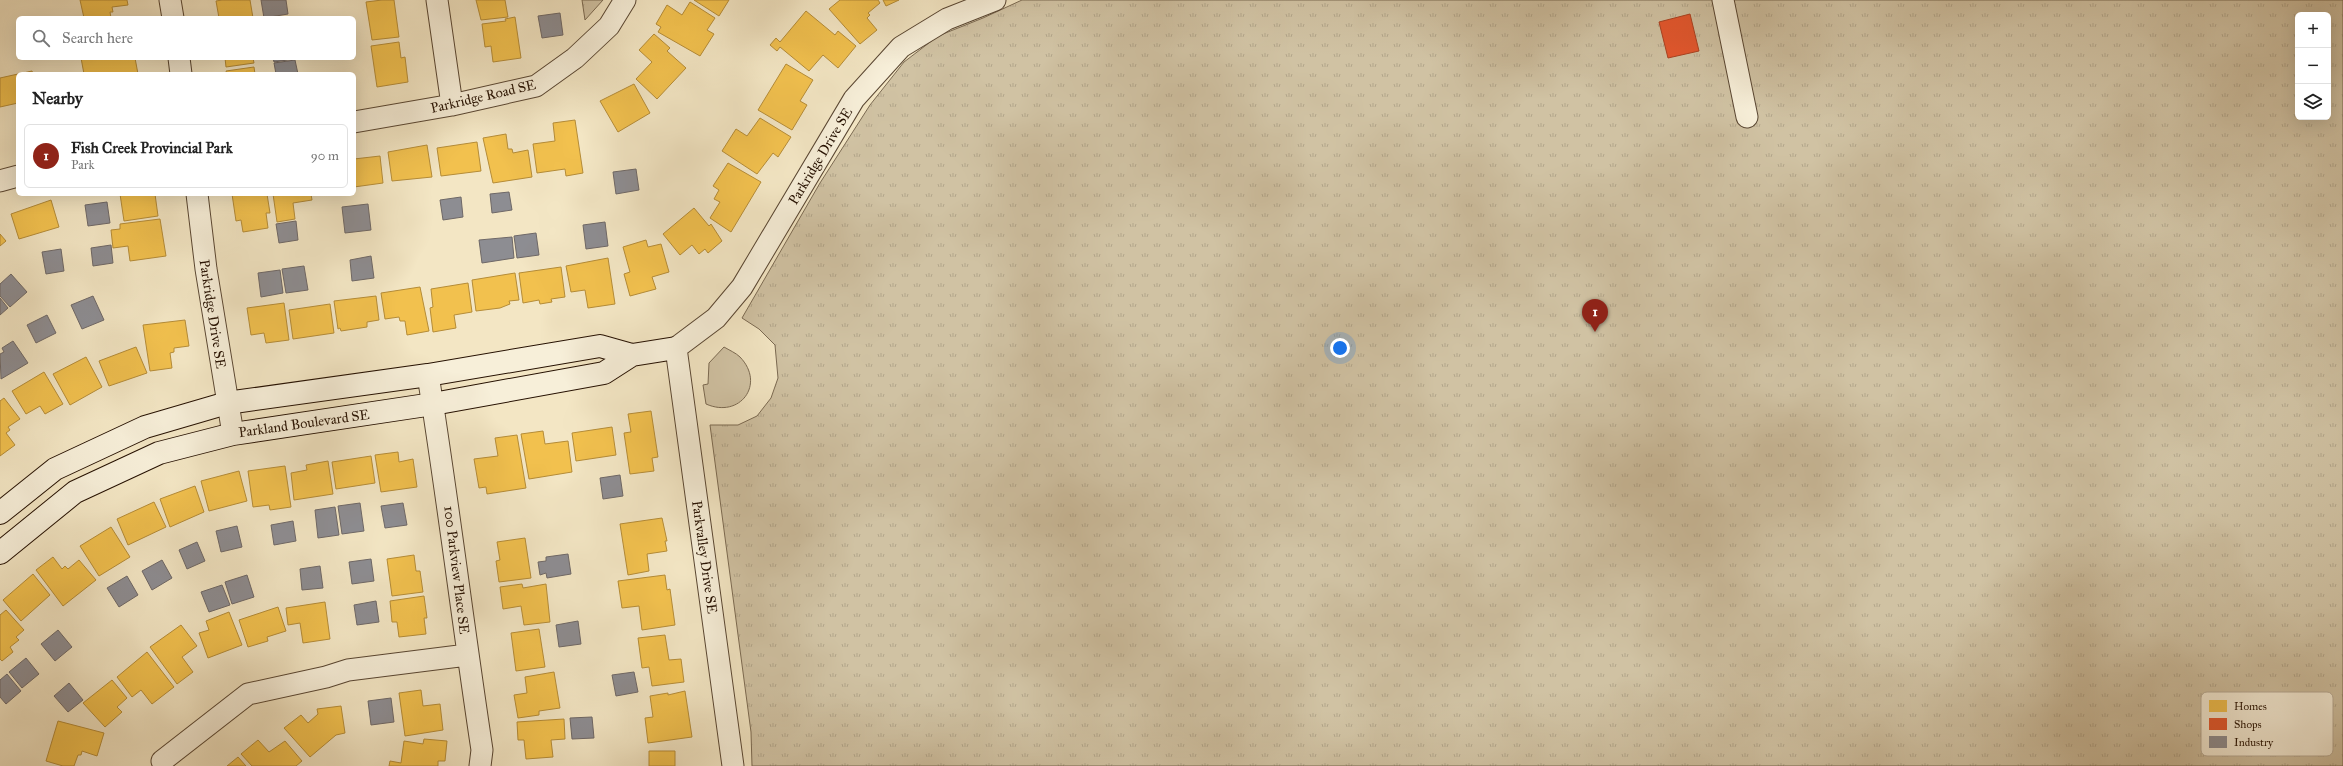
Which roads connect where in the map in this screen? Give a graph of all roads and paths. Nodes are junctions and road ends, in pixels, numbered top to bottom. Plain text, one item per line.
1 (170, 0) edge
2 (437, 0) edge
3 (625, 0) edge
4 (995, 0) edge
5 (1723, 0) edge
6 (173, 16) edge
7 (179, 60) edge
8 (181, 72) edge
9 (452, 105) junction
10 (1747, 117) dead end
11 (356, 122) edge
12 (16, 177) edge
13 (0, 181) edge
14 (197, 196) edge
15 (676, 348) junction
16 (632, 355) junction
17 (428, 375) junction
18 (227, 403) junction
19 (432, 404) junction
20 (233, 434) junction
21 (0, 513) edge
22 (0, 552) edge
23 (467, 656) junction
24 (162, 762) dead end
25 (480, 766) edge
26 (734, 766) edge

1 - 6 street
2 - 9 street
3 - 9 street, Parkridge Road SE
4 - 15 street, Parkridge Drive SE
5 - 10 street
7 - 8 street
9 - 11 street, Parkridge Road SE
12 - 13 street
14 - 18 street, Parkridge Drive SE
15 - 16 street, Parkland Boulevard SE
15 - 26 street, Parkvalley Drive SE
16 - 17 street, Parkland Boulevard SE
16 - 19 street, Parkland Boulevard SE
17 - 18 street, Parkland Boulevard SE
17 - 19 street, 100 Parkview Place SE
18 - 20 street, Parkridge Drive SE
18 - 21 street, Parkland Boulevard SE
19 - 20 street, Parkland Boulevard SE
19 - 23 street, 100 Parkview Place SE
20 - 22 street, Parkland Boulevard SE
23 - 24 street
23 - 25 street, 100 Parkview Place SE

